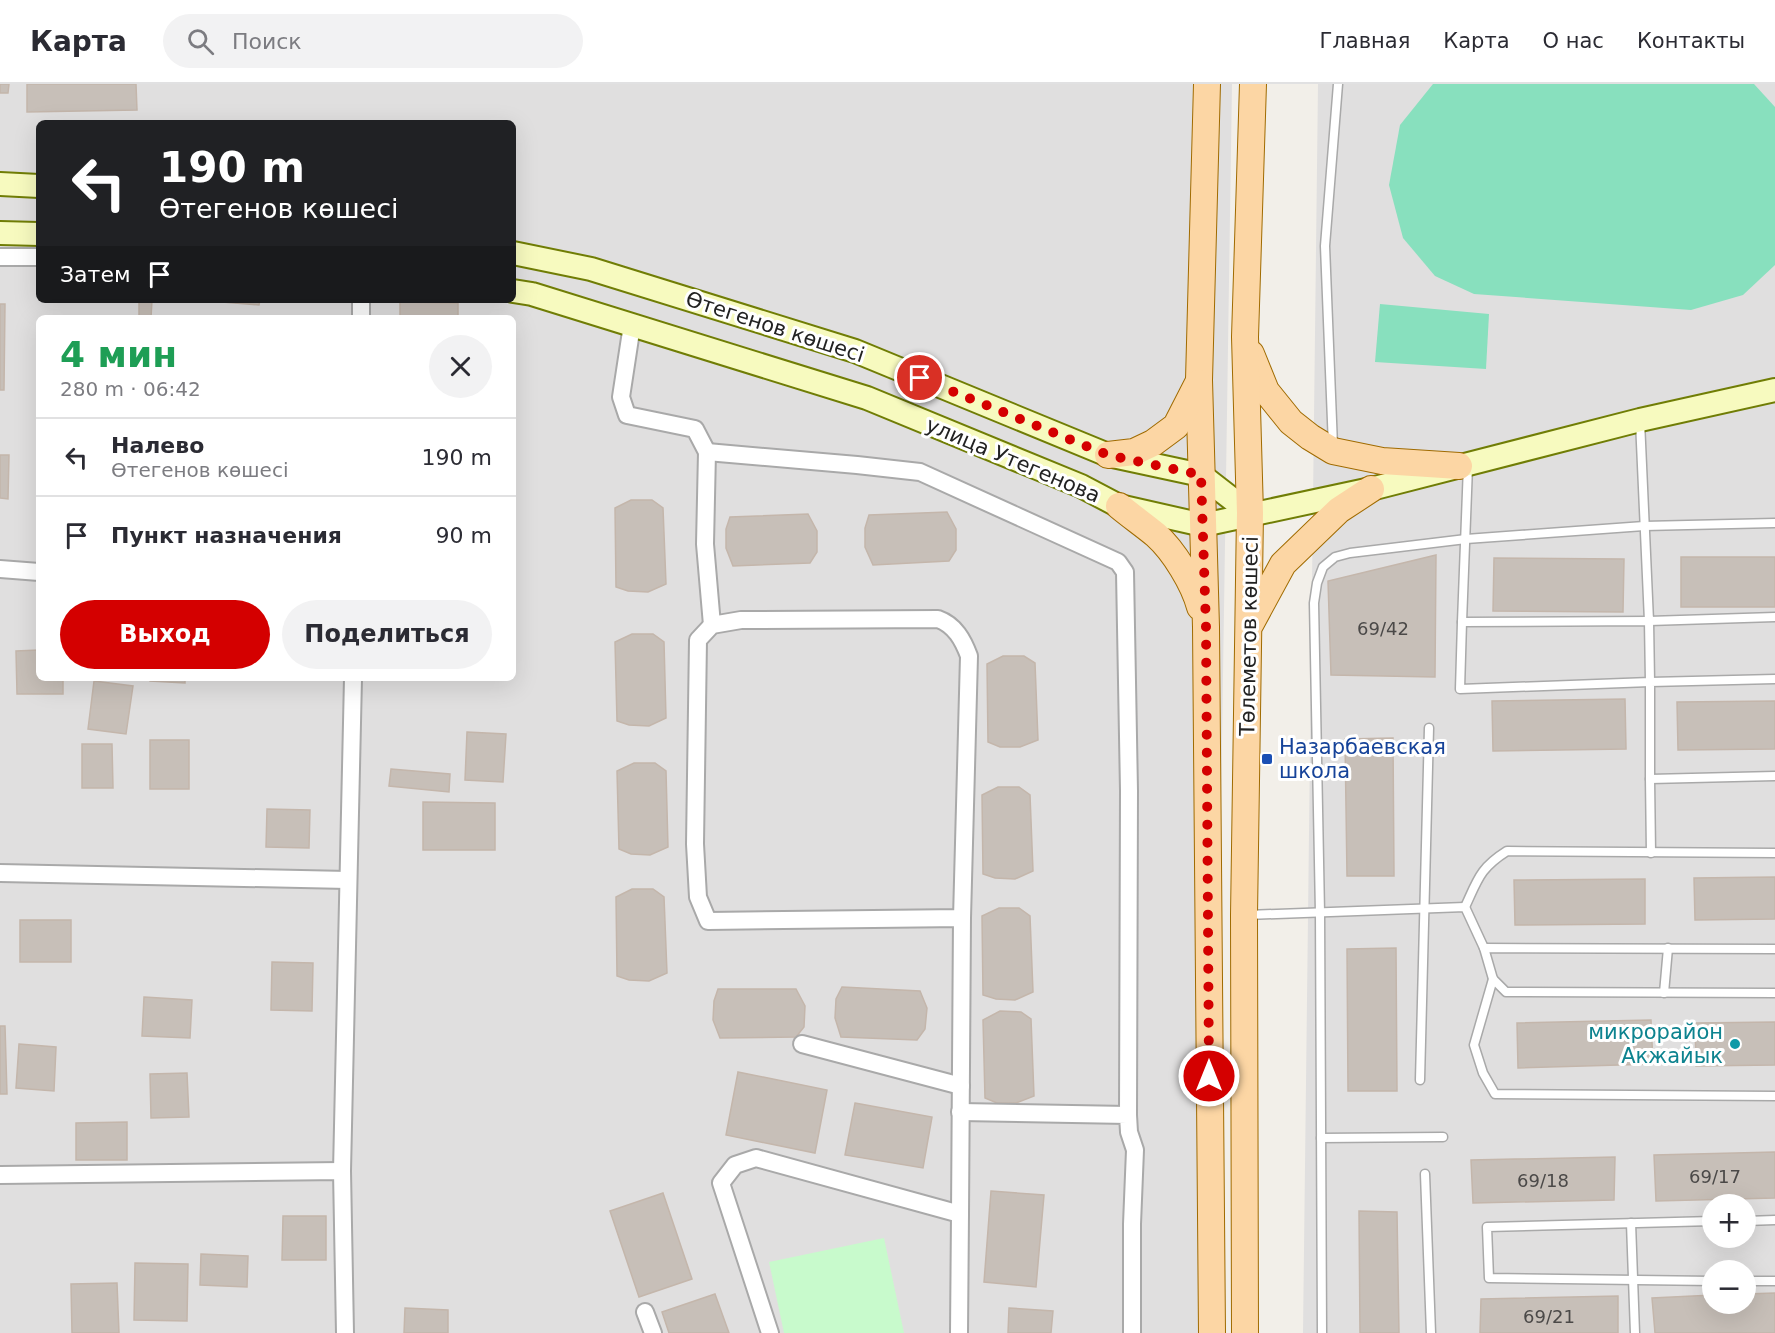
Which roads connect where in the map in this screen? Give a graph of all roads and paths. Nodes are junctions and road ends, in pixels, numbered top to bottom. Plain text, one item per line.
1 (1207, 84) edge
2 (1253, 84) edge
3 (1338, 84) edge
4 (0, 184) edge
5 (36, 186) edge
6 (0, 232) edge
7 (36, 234) edge
8 (516, 254) edge
9 (0, 257) edge
10 (36, 257) edge
11 (516, 291) edge
12 (632, 325) junction
13 (1245, 338) junction
14 (1199, 380) junction
15 (1775, 390) edge
16 (1640, 420) junction
17 (1333, 451) junction
18 (707, 452) junction
19 (1108, 455) junction
20 (1464, 464) junction
21 (1201, 475) junction
22 (1371, 489) junction
23 (1119, 506) junction
24 (1250, 513) junction
25 (1775, 523) edge
26 (1203, 525) junction
27 (1644, 526) junction
28 (1466, 539) junction
29 (0, 569) edge
30 (36, 572) edge
31 (1775, 617) edge
32 (1649, 621) junction
33 (1462, 622) junction
34 (712, 625) junction
35 (1206, 627) junction
36 (1249, 627) junction
37 (1775, 679) edge
38 (353, 681) edge
39 (1650, 682) junction
40 (1429, 728) dead end
41 (1775, 776) edge
42 (1650, 779) junction
43 (1651, 853) junction
44 (1775, 853) edge
45 (0, 873) edge
46 (348, 880) junction
47 (1465, 907) junction
48 (1423, 908) junction
49 (1320, 913) junction
50 (1244, 915) junction
51 (962, 918) junction
52 (1484, 948) junction
53 (1668, 948) junction
54 (1775, 950) edge
55 (1493, 980) junction
56 (1664, 993) junction
57 (1775, 993) edge
58 (802, 1044) dead end
59 (1420, 1080) dead end
60 (961, 1086) junction
61 (1775, 1096) edge
62 (960, 1112) junction
63 (1128, 1115) junction
64 (1443, 1137) dead end
65 (1321, 1138) junction
66 (342, 1171) junction
67 (1425, 1174) dead end
68 (0, 1175) edge
69 (960, 1214) junction
70 (1775, 1220) edge
71 (1702, 1221) edge
72 (1756, 1221) edge
73 (1631, 1223) junction
74 (1634, 1281) junction
75 (1702, 1281) edge
76 (1756, 1281) edge
77 (1775, 1281) edge
78 (645, 1312) dead end
79 (345, 1333) edge
80 (653, 1333) edge
81 (770, 1333) edge
82 (959, 1333) edge
83 (1131, 1333) edge
84 (1212, 1333) edge
85 (1245, 1333) edge
86 (1322, 1333) edge
87 (1431, 1333) edge
88 (1635, 1333) edge

1 - 14 main road, Төлеметов көшесі
2 - 13 main road, Төлеметов көшесі
3 - 17 lane
4 - 5 main road
6 - 7 main road
8 - 19 main road, Өтегенов көшесі
9 - 10 street
11 - 12 main road, улица Утегенова
12 - 18 street
12 - 23 main road, улица Утегенова
13 - 17 main road
13 - 24 main road, Төлеметов көшесі
14 - 19 main road
14 - 21 main road, Төлеметов көшесі
15 - 16 main road, улица Утегенова
16 - 20 main road, улица Утегенова
16 - 27 lane
17 - 20 main road
18 - 34 street
18 - 63 street
19 - 21 main road, Өтегенов көшесі
20 - 22 main road, улица Утегенова
20 - 28 lane
21 - 24 main road
21 - 26 main road, Төлеметов көшесі
22 - 24 main road, улица Утегенова
22 - 36 main road
23 - 26 main road, улица Утегенова
23 - 35 main road
24 - 26 main road, улица Утегенова
24 - 36 main road, Төлеметов көшесі
25 - 27 lane
26 - 35 main road, Төлеметов көшесі
27 - 28 lane
27 - 32 lane
28 - 33 lane
28 - 49 lane
29 - 30 street
31 - 32 lane
32 - 33 lane
32 - 39 lane
33 - 39 lane
34 - 51 street
34 - 51 street
35 - 84 main road, Төлеметов көшесі
36 - 50 main road, Төлеметов көшесі
37 - 39 lane
38 - 46 street
39 - 42 lane
40 - 48 lane
41 - 42 lane
42 - 43 lane
43 - 44 lane
43 - 47 lane
45 - 46 street
46 - 66 street
47 - 48 lane
47 - 52 lane
48 - 49 lane
48 - 59 lane
49 - 50 lane
49 - 65 lane
50 - 85 main road, Төлеметов көшесі
51 - 60 street
52 - 53 lane
52 - 55 lane
53 - 54 lane
53 - 56 lane
55 - 56 lane
55 - 61 lane
56 - 57 lane
58 - 60 street
60 - 62 street
62 - 63 street
62 - 69 street
63 - 83 street
64 - 65 lane
65 - 86 lane
66 - 68 street
66 - 79 street
67 - 87 lane
69 - 81 street
69 - 82 street
70 - 72 lane
71 - 73 lane
73 - 74 lane
73 - 74 lane
74 - 75 lane
74 - 88 lane
76 - 77 lane
78 - 80 street

